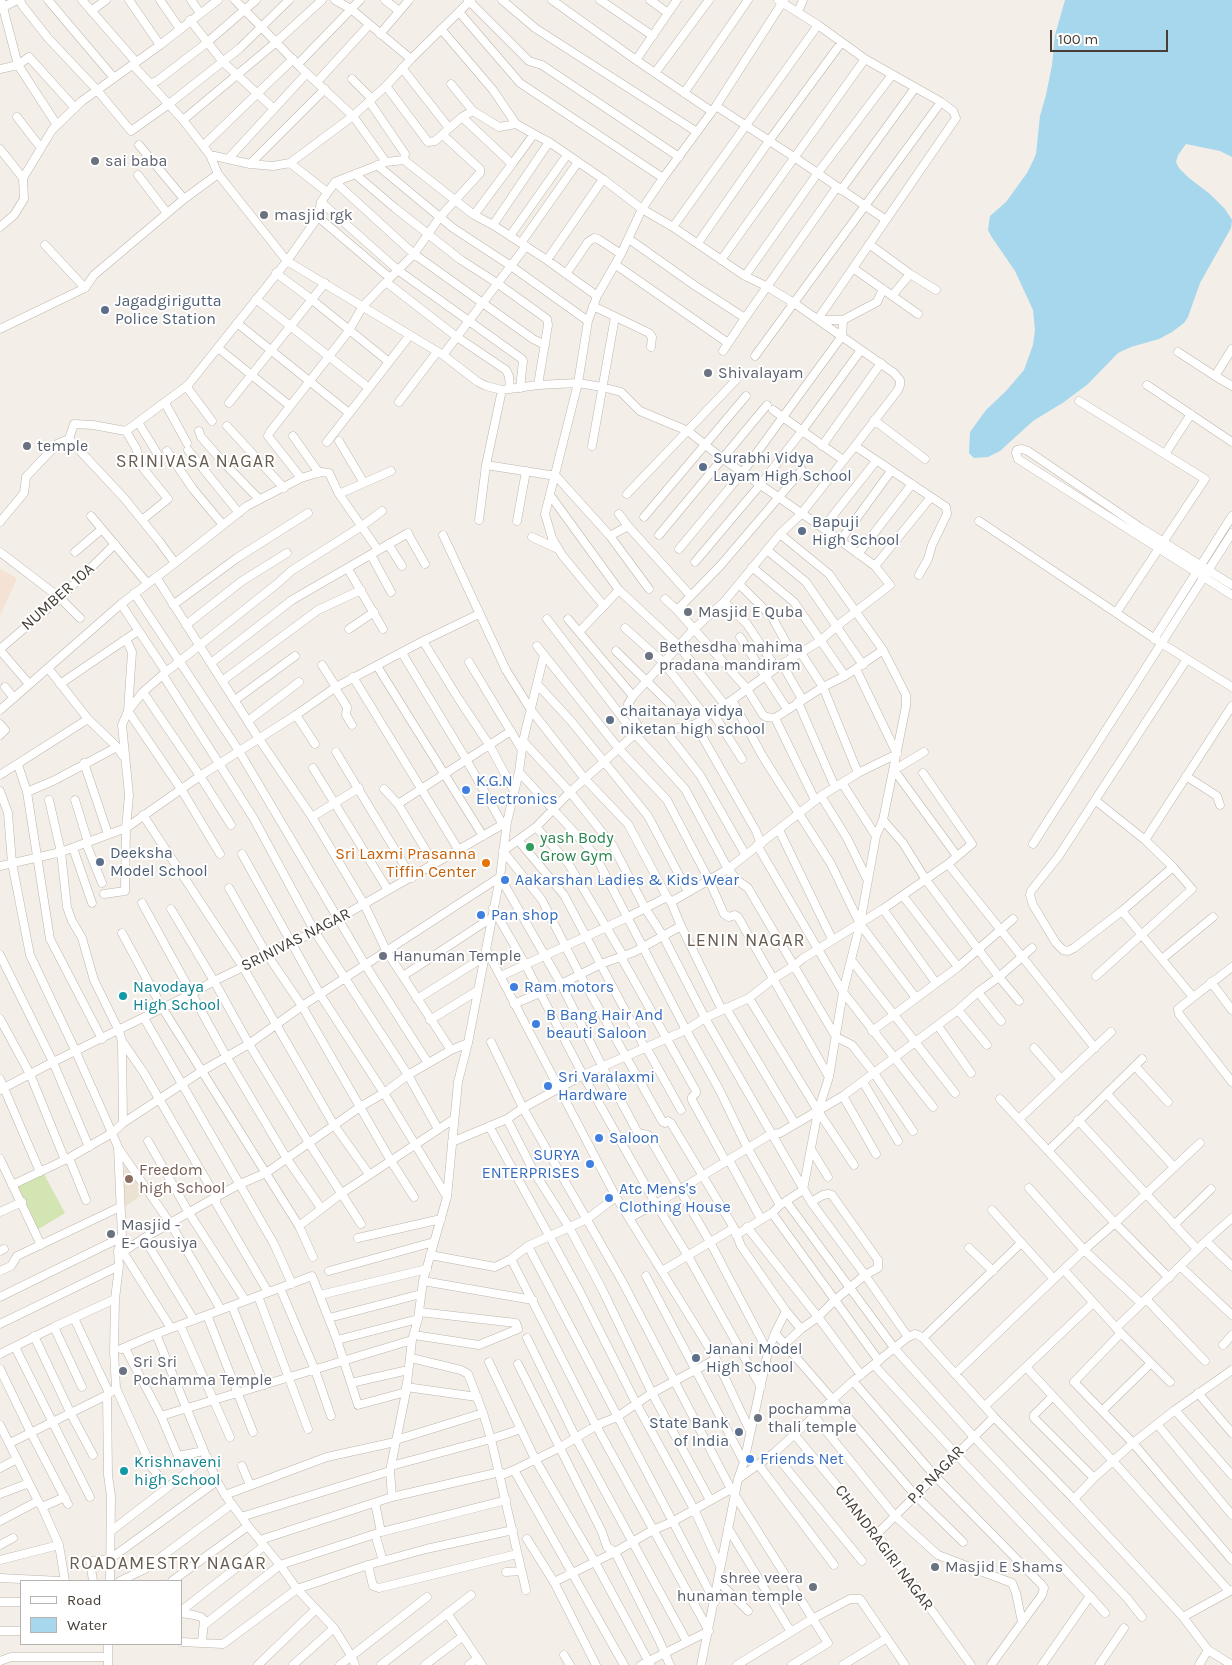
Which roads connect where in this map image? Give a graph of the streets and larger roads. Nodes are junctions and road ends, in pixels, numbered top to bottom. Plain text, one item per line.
1 (19, 0) edge
2 (48, 0) edge
3 (82, 0) edge
4 (106, 0) edge
5 (129, 0) edge
6 (160, 0) edge
7 (192, 0) edge
8 (218, 0) edge
9 (235, 0) edge
10 (256, 0) edge
11 (289, 0) edge
12 (322, 0) edge
13 (335, 0) edge
14 (360, 0) edge
15 (385, 0) edge
16 (409, 0) edge
17 (470, 0) edge
18 (502, 0) edge
19 (552, 0) edge
20 (600, 0) edge
21 (650, 0) edge
22 (677, 0) edge
23 (709, 0) edge
24 (748, 0) edge
25 (804, 0) edge
26 (782, 1) edge
27 (2, 5) edge
28 (91, 10) junction
29 (245, 10) junction
30 (351, 10) junction
31 (399, 12) junction
32 (459, 12) junction
33 (798, 12) junction
34 (200, 13) junction
35 (668, 13) junction
36 (190, 20) junction
37 (369, 25) junction
38 (818, 25) junction
39 (262, 27) junction
40 (180, 29) junction
41 (441, 29) junction
42 (380, 34) junction
43 (653, 36) junction
44 (277, 41) junction
45 (208, 42) junction
46 (841, 43) junction
47 (160, 45) junction
48 (411, 59) junction
49 (636, 60) junction
50 (866, 60) junction
51 (295, 61) junction
52 (223, 62) junction
53 (134, 64) junction
54 (18, 65) junction
55 (402, 68) junction
56 (0, 69) edge
57 (307, 73) junction
58 (655, 73) junction
59 (238, 74) junction
60 (892, 76) junction
61 (114, 78) junction
62 (352, 79) dead end
63 (317, 82) junction
64 (151, 84) junction
65 (451, 84) dead end
66 (386, 86) junction
67 (915, 88) junction
68 (325, 89) junction
69 (97, 90) junction
70 (257, 93) junction
71 (684, 93) junction
72 (371, 100) junction
73 (941, 102) junction
74 (169, 104) junction
75 (75, 108) junction
76 (274, 108) junction
77 (713, 109) junction
78 (473, 111) junction
79 (353, 116) junction
80 (17, 117) dead end
81 (462, 117) junction
82 (183, 120) junction
83 (516, 124) junction
84 (57, 125) junction
85 (746, 126) junction
86 (449, 128) junction
87 (697, 132) junction
88 (534, 134) junction
89 (443, 135) junction
90 (769, 140) junction
91 (549, 142) junction
92 (140, 145) dead end
93 (202, 146) junction
94 (41, 148) junction
95 (0, 149) edge
96 (567, 154) junction
97 (210, 155) junction
98 (679, 157) junction
99 (794, 157) junction
100 (229, 158) junction
101 (404, 160) junction
102 (386, 162) junction
103 (578, 162) junction
104 (290, 163) junction
105 (250, 164) junction
106 (512, 164) junction
107 (377, 165) junction
108 (218, 174) junction
109 (355, 174) junction
110 (817, 174) junction
111 (138, 175) dead end
112 (23, 178) junction
113 (663, 178) junction
114 (603, 179) junction
115 (335, 182) junction
116 (839, 188) junction
117 (327, 192) junction
118 (184, 199) junction
119 (456, 201) junction
120 (321, 202) junction
121 (865, 205) junction
122 (642, 209) junction
123 (167, 214) junction
124 (474, 215) junction
125 (318, 217) junction
126 (440, 217) junction
127 (886, 220) junction
128 (2, 222) edge
129 (493, 225) junction
130 (673, 227) junction
131 (428, 234) junction
132 (510, 236) junction
133 (628, 239) junction
134 (698, 244) junction
135 (869, 244) junction
136 (45, 245) dead end
137 (523, 245) junction
138 (414, 254) junction
139 (621, 254) junction
140 (547, 260) junction
141 (721, 260) junction
142 (287, 261) junction
143 (616, 265) junction
144 (511, 266) junction
145 (853, 268) junction
146 (399, 271) junction
147 (276, 274) junction
148 (566, 274) junction
149 (910, 274) junction
150 (745, 276) junction
151 (388, 280) junction
152 (325, 283) junction
153 (498, 283) junction
154 (766, 286) junction
155 (85, 288) junction
156 (883, 289) junction
157 (936, 290) dead end
158 (597, 296) junction
159 (892, 296) junction
160 (256, 299) junction
161 (312, 299) junction
162 (482, 303) junction
163 (794, 303) junction
164 (363, 306) junction
165 (593, 306) junction
166 (918, 314) dead end
167 (615, 317) junction
168 (745, 318) junction
169 (469, 319) junction
170 (819, 320) junction
171 (843, 320) junction
172 (588, 321) junction
173 (237, 323) junction
174 (290, 326) junction
175 (0, 329) edge
176 (349, 330) junction
177 (410, 336) junction
178 (842, 336) junction
179 (457, 337) junction
180 (728, 343) junction
181 (545, 345) junction
182 (651, 347) dead end
183 (218, 348) junction
184 (1232, 349) edge
185 (271, 350) junction
186 (862, 350) junction
187 (723, 351) dead end
188 (1178, 352) dead end
189 (440, 353) junction
190 (755, 356) dead end
191 (329, 357) junction
192 (389, 362) junction
193 (880, 363) junction
194 (252, 374) junction
195 (1215, 376) junction
196 (736, 380) dead end
197 (310, 381) junction
198 (578, 384) junction
199 (538, 385) junction
200 (1147, 385) dead end
201 (186, 386) junction
202 (1232, 386) edge
203 (602, 387) junction
204 (369, 388) junction
205 (520, 388) junction
206 (506, 390) junction
207 (746, 396) dead end
208 (1079, 401) dead end
209 (399, 402) dead end
210 (165, 403) junction
211 (229, 404) dead end
212 (290, 406) junction
213 (349, 413) junction
214 (1191, 414) junction
215 (784, 417) junction
216 (212, 420) dead end
217 (874, 420) junction
218 (138, 422) junction
219 (227, 426) dead end
220 (126, 431) junction
221 (199, 431) dead end
222 (688, 431) junction
223 (802, 431) junction
224 (293, 436) dead end
225 (69, 440) junction
226 (339, 440) dead end
227 (327, 442) dead end
228 (1232, 442) edge
229 (704, 444) junction
230 (592, 446) dead end
231 (822, 446) junction
232 (855, 446) junction
233 (167, 452) dead end
234 (1165, 454) junction
235 (160, 458) dead end
236 (723, 460) junction
237 (844, 460) junction
238 (925, 460) dead end
239 (876, 461) junction
240 (486, 465) junction
241 (802, 470) dead end
242 (391, 471) dead end
243 (526, 471) junction
244 (892, 471) junction
245 (318, 473) junction
246 (742, 473) junction
247 (556, 476) junction
248 (301, 478) junction
249 (364, 483) junction
250 (912, 484) junction
251 (760, 485) junction
252 (284, 488) junction
253 (339, 494) junction
254 (627, 494) dead end
255 (550, 495) junction
256 (931, 497) junction
257 (780, 498) junction
258 (259, 500) junction
259 (382, 511) dead end
260 (239, 513) junction
261 (308, 513) dead end
262 (620, 514) dead end
263 (801, 514) junction
264 (91, 516) dead end
265 (1232, 516) edge
266 (644, 517) dead end
267 (142, 520) junction
268 (479, 520) dead end
269 (517, 521) dead end
270 (979, 521) dead end
271 (0, 522) edge
272 (223, 525) junction
273 (362, 526) junction
274 (628, 526) junction
275 (823, 528) junction
276 (102, 529) junction
277 (1232, 533) edge
278 (780, 534) junction
279 (443, 535) dead end
280 (659, 535) dead end
281 (610, 536) junction
282 (532, 537) dead end
283 (840, 541) junction
284 (1163, 541) junction
285 (115, 544) junction
286 (388, 544) junction
287 (558, 549) junction
288 (679, 549) dead end
289 (1158, 549) junction
290 (768, 550) junction
291 (0, 552) edge
292 (75, 552) dead end
293 (288, 553) dead end
294 (375, 553) junction
295 (858, 554) junction
296 (695, 562) dead end
297 (175, 563) junction
298 (425, 564) dead end
299 (1201, 565) junction
300 (402, 566) dead end
301 (875, 566) junction
302 (752, 567) junction
303 (348, 568) junction
304 (1209, 570) junction
305 (1196, 572) junction
306 (918, 575) dead end
307 (156, 577) junction
308 (1204, 578) junction
309 (147, 583) junction
310 (739, 584) junction
311 (1232, 585) edge
312 (649, 589) dead end
313 (361, 590) junction
314 (619, 590) junction
315 (391, 592) dead end
316 (134, 594) junction
317 (690, 595) junction
318 (1232, 595) edge
319 (60, 598) junction
320 (665, 599) dead end
321 (724, 602) junction
322 (121, 604) junction
323 (173, 605) junction
324 (604, 606) junction
325 (677, 610) junction
326 (374, 612) junction
327 (855, 612) junction
328 (1116, 613) junction
329 (479, 614) junction
330 (80, 618) dead end
331 (547, 619) dead end
332 (568, 619) dead end
333 (186, 625) junction
334 (837, 626) junction
335 (625, 628) dead end
336 (349, 629) dead end
337 (383, 629) dead end
338 (694, 629) junction
339 (138, 631) junction
340 (580, 632) junction
341 (740, 637) dead end
342 (126, 639) junction
343 (423, 641) junction
344 (820, 641) junction
345 (1157, 641) junction
346 (678, 645) junction
347 (200, 646) junction
348 (537, 646) dead end
349 (0, 650) edge
350 (883, 650) junction
351 (616, 651) dead end
352 (402, 653) junction
353 (544, 655) junction
354 (798, 655) junction
355 (295, 656) dead end
356 (1187, 660) junction
357 (180, 661) junction
358 (469, 662) dead end
359 (663, 662) junction
360 (211, 663) junction
361 (322, 665) dead end
362 (377, 666) junction
363 (779, 666) junction
364 (860, 667) junction
365 (48, 668) junction
366 (164, 674) junction
367 (766, 675) junction
368 (845, 676) junction
369 (353, 677) junction
370 (646, 679) junction
371 (222, 681) junction
372 (299, 682) dead end
373 (29, 684) junction
374 (60, 684) junction
375 (537, 684) junction
376 (5, 687) dead end
377 (823, 687) junction
378 (336, 688) junction
379 (1232, 688) edge
380 (747, 689) junction
381 (143, 692) junction
382 (633, 696) junction
383 (14, 698) junction
384 (235, 700) junction
385 (800, 701) junction
386 (729, 702) junction
387 (671, 704) dead end
388 (1232, 706) edge
389 (787, 709) junction
390 (0, 710) edge
391 (531, 710) junction
392 (128, 711) junction
393 (296, 715) junction
394 (709, 715) junction
395 (775, 718) junction
396 (88, 719) junction
397 (248, 721) junction
398 (0, 724) edge
399 (695, 724) junction
400 (352, 725) dead end
401 (664, 729) junction
402 (511, 731) junction
403 (638, 732) junction
404 (0, 735) edge
405 (259, 739) junction
406 (523, 740) junction
407 (315, 744) dead end
408 (490, 746) junction
409 (117, 747) junction
410 (619, 749) junction
411 (522, 750) junction
412 (239, 751) junction
413 (336, 752) dead end
414 (924, 752) dead end
415 (897, 754) junction
416 (124, 757) junction
417 (466, 759) junction
418 (742, 759) dead end
419 (603, 762) junction
420 (84, 764) junction
421 (220, 764) junction
422 (18, 765) junction
423 (313, 768) dead end
424 (894, 770) junction
425 (518, 772) junction
426 (444, 773) junction
427 (858, 773) junction
428 (923, 773) dead end
429 (0, 775) edge
430 (200, 776) junction
431 (1186, 776) junction
432 (585, 779) junction
433 (839, 785) junction
434 (359, 788) junction
435 (422, 788) junction
436 (181, 789) junction
437 (384, 789) dead end
438 (0, 790) edge
439 (514, 791) junction
440 (26, 792) junction
441 (570, 792) junction
442 (818, 798) junction
443 (49, 800) dead end
444 (75, 800) dead end
445 (1095, 800) junction
446 (335, 804) junction
447 (398, 804) junction
448 (1220, 805) dead end
449 (553, 810) junction
450 (799, 814) junction
451 (143, 815) junction
452 (312, 817) junction
453 (884, 820) junction
454 (505, 823) junction
455 (231, 825) dead end
456 (536, 827) junction
457 (126, 828) junction
458 (779, 830) junction
459 (108, 834) junction
460 (483, 836) junction
461 (876, 836) junction
462 (518, 840) junction
463 (1145, 840) junction
464 (87, 842) junction
465 (759, 844) junction
466 (1033, 844) dead end
467 (73, 848) junction
468 (458, 849) junction
469 (503, 851) junction
470 (61, 852) junction
471 (220, 854) dead end
472 (242, 854) dead end
473 (745, 854) junction
474 (956, 856) junction
475 (36, 859) junction
476 (12, 863) junction
477 (434, 864) junction
478 (948, 864) junction
479 (0, 866) edge
480 (1173, 867) junction
481 (728, 869) junction
482 (500, 877) junction
483 (412, 878) junction
484 (867, 879) junction
485 (709, 880) junction
486 (926, 880) junction
487 (102, 883) dead end
488 (229, 888) dead end
489 (388, 890) junction
490 (688, 892) junction
491 (104, 894) dead end
492 (903, 896) junction
493 (669, 900) junction
494 (92, 903) dead end
495 (142, 903) dead end
496 (364, 904) junction
497 (493, 908) junction
498 (645, 908) junction
499 (171, 909) dead end
500 (883, 909) junction
501 (1122, 911) junction
502 (628, 917) junction
503 (1213, 917) dead end
504 (491, 918) junction
505 (339, 919) junction
506 (1013, 919) dead end
507 (860, 924) junction
508 (681, 926) junction
509 (607, 927) junction
510 (1001, 930) junction
511 (315, 932) junction
512 (122, 933) dead end
513 (1142, 935) junction
514 (586, 936) junction
515 (663, 936) junction
516 (832, 939) junction
517 (292, 942) junction
518 (565, 946) junction
519 (643, 947) junction
520 (1032, 948) dead end
521 (818, 949) junction
522 (979, 950) junction
523 (387, 952) junction
524 (266, 953) junction
525 (485, 953) junction
526 (0, 955) edge
527 (545, 955) junction
528 (622, 957) junction
529 (1022, 957) junction
530 (1162, 960) junction
531 (852, 961) junction
532 (525, 964) junction
533 (601, 964) junction
534 (366, 966) junction
535 (794, 966) junction
536 (958, 966) junction
537 (1232, 967) edge
538 (243, 968) junction
539 (580, 975) junction
540 (403, 976) junction
541 (501, 976) junction
542 (1096, 976) dead end
543 (346, 978) junction
544 (999, 978) junction
545 (773, 979) junction
546 (214, 981) junction
547 (1211, 982) junction
548 (936, 983) junction
549 (561, 984) junction
550 (477, 991) junction
551 (843, 992) junction
552 (978, 992) junction
553 (191, 994) junction
554 (540, 994) junction
555 (321, 996) junction
556 (1193, 997) junction
557 (750, 998) junction
558 (916, 998) junction
559 (418, 999) junction
560 (1019, 1001) dead end
561 (514, 1004) junction
562 (302, 1006) junction
563 (163, 1009) junction
564 (724, 1009) junction
565 (958, 1010) junction
566 (1232, 1010) edge
567 (894, 1014) junction
568 (144, 1018) junction
569 (704, 1018) junction
570 (0, 1020) edge
571 (430, 1020) junction
572 (1001, 1021) dead end
573 (276, 1024) junction
574 (938, 1026) junction
575 (686, 1030) junction
576 (119, 1031) junction
577 (872, 1031) junction
578 (1111, 1032) dead end
579 (836, 1036) junction
580 (666, 1038) junction
581 (102, 1039) junction
582 (122, 1041) junction
583 (490, 1042) dead end
584 (916, 1042) junction
585 (468, 1043) junction
586 (249, 1044) junction
587 (987, 1045) dead end
588 (646, 1048) junction
589 (1034, 1048) dead end
590 (1095, 1048) junction
591 (451, 1050) junction
592 (76, 1052) junction
593 (226, 1056) junction
594 (626, 1056) junction
595 (894, 1058) junction
596 (1142, 1059) dead end
597 (53, 1062) junction
598 (428, 1063) junction
599 (602, 1066) junction
600 (1135, 1066) junction
601 (202, 1071) junction
602 (971, 1073) dead end
603 (30, 1074) junction
604 (408, 1074) junction
605 (874, 1074) junction
606 (583, 1075) junction
607 (829, 1077) junction
608 (0, 1079) edge
609 (1061, 1079) junction
610 (863, 1082) junction
611 (1232, 1082) edge
612 (184, 1084) junction
613 (2, 1089) edge
614 (558, 1089) junction
615 (384, 1093) junction
616 (955, 1093) dead end
617 (1107, 1094) junction
618 (843, 1096) junction
619 (159, 1099) junction
620 (1000, 1099) dead end
621 (1168, 1102) dead end
622 (360, 1107) junction
623 (933, 1107) dead end
624 (524, 1108) junction
625 (681, 1110) dead end
626 (818, 1111) junction
627 (454, 1119) junction
628 (507, 1119) junction
629 (1019, 1119) junction
630 (1078, 1120) junction
631 (123, 1123) junction
632 (795, 1124) junction
633 (334, 1125) junction
634 (489, 1126) junction
635 (438, 1129) junction
636 (913, 1131) dead end
637 (112, 1133) junction
638 (771, 1134) junction
639 (148, 1141) dead end
640 (898, 1141) dead end
641 (452, 1142) junction
642 (309, 1143) junction
643 (1200, 1143) dead end
644 (415, 1145) junction
645 (89, 1147) junction
646 (118, 1147) junction
647 (747, 1147) junction
648 (811, 1149) junction
649 (1048, 1151) junction
650 (876, 1154) dead end
651 (0, 1159) edge
652 (67, 1159) junction
653 (287, 1159) junction
654 (728, 1161) junction
655 (391, 1162) junction
656 (854, 1165) dead end
657 (1174, 1167) junction
658 (40, 1172) junction
659 (266, 1173) junction
660 (369, 1174) junction
661 (702, 1176) junction
662 (828, 1177) dead end
663 (240, 1184) junction
664 (12, 1185) junction
665 (1029, 1188) dead end
666 (678, 1189) junction
667 (1211, 1189) dead end
668 (803, 1190) junction
669 (342, 1193) junction
670 (1146, 1194) junction
671 (216, 1197) junction
672 (414, 1197) dead end
673 (446, 1197) junction
674 (616, 1197) junction
675 (86, 1200) dead end
676 (22, 1202) junction
677 (811, 1202) junction
678 (783, 1203) junction
679 (656, 1204) junction
680 (120, 1207) junction
681 (321, 1208) junction
682 (992, 1210) dead end
683 (0, 1212) edge
684 (189, 1212) junction
685 (772, 1213) junction
686 (628, 1218) junction
687 (1232, 1218) edge
688 (441, 1219) junction
689 (586, 1219) junction
690 (761, 1219) junction
691 (170, 1223) junction
692 (1115, 1223) junction
693 (361, 1224) dead end
694 (1174, 1225) junction
695 (299, 1226) junction
696 (747, 1227) junction
697 (570, 1228) junction
698 (735, 1232) junction
699 (549, 1236) junction
700 (122, 1237) junction
701 (144, 1238) junction
702 (358, 1238) dead end
703 (1206, 1241) junction
704 (434, 1242) junction
705 (710, 1242) junction
706 (1021, 1242) junction
707 (41, 1245) junction
708 (528, 1246) junction
709 (969, 1248) dead end
710 (1197, 1249) junction
711 (1084, 1250) junction
712 (120, 1252) junction
713 (430, 1255) junction
714 (312, 1256) dead end
715 (688, 1256) junction
716 (511, 1259) junction
717 (119, 1266) junction
718 (1180, 1266) junction
719 (1232, 1266) edge
720 (427, 1269) junction
721 (1064, 1270) junction
722 (0, 1271) edge
723 (329, 1271) dead end
724 (662, 1271) junction
725 (993, 1271) junction
726 (865, 1275) junction
727 (646, 1276) dead end
728 (1169, 1278) junction
729 (1054, 1279) junction
730 (424, 1281) junction
731 (292, 1284) junction
732 (280, 1288) junction
733 (850, 1288) junction
734 (268, 1292) junction
735 (421, 1294) junction
736 (320, 1295) junction
737 (258, 1296) junction
738 (0, 1297) edge
739 (116, 1299) junction
740 (245, 1300) junction
741 (533, 1300) junction
742 (835, 1300) junction
743 (1144, 1301) junction
744 (1093, 1303) junction
745 (232, 1306) junction
746 (221, 1310) junction
747 (786, 1311) junction
748 (207, 1315) junction
749 (418, 1315) junction
750 (1232, 1315) edge
751 (818, 1317) junction
752 (74, 1318) junction
753 (329, 1318) junction
754 (194, 1320) junction
755 (0, 1324) edge
756 (180, 1325) junction
757 (54, 1327) junction
758 (171, 1328) junction
759 (801, 1329) junction
760 (1118, 1330) junction
761 (775, 1333) junction
762 (156, 1334) junction
763 (1232, 1335) edge
764 (34, 1336) junction
765 (908, 1337) junction
766 (413, 1338) junction
767 (526, 1338) dead end
768 (923, 1338) junction
769 (337, 1340) junction
770 (784, 1345) junction
771 (1223, 1345) dead end
772 (15, 1347) junction
773 (125, 1348) junction
774 (895, 1349) junction
775 (114, 1352) junction
776 (768, 1352) junction
777 (0, 1354) edge
778 (411, 1358) junction
779 (716, 1359) junction
780 (342, 1361) junction
781 (1205, 1361) dead end
782 (489, 1362) dead end
783 (876, 1363) junction
784 (1150, 1363) junction
785 (518, 1364) dead end
786 (1026, 1367) junction
787 (0, 1369) edge
788 (315, 1370) junction
789 (408, 1370) junction
790 (695, 1370) junction
791 (1232, 1370) edge
792 (955, 1374) junction
793 (861, 1375) junction
794 (289, 1378) junction
795 (853, 1381) junction
796 (675, 1382) junction
797 (1170, 1382) dead end
798 (351, 1383) junction
799 (264, 1385) junction
800 (82, 1387) dead end
801 (761, 1388) junction
802 (406, 1389) junction
803 (111, 1392) junction
804 (238, 1393) junction
805 (652, 1393) junction
806 (1198, 1393) junction
807 (1053, 1396) junction
808 (477, 1397) junction
809 (832, 1399) junction
810 (214, 1400) junction
811 (637, 1405) junction
812 (985, 1406) junction
813 (188, 1408) junction
814 (1175, 1410) junction
815 (1102, 1411) junction
816 (483, 1413) junction
817 (71, 1414) junction
818 (161, 1416) junction
819 (331, 1416) dead end
820 (814, 1416) junction
821 (617, 1417) junction
822 (994, 1417) junction
823 (52, 1422) junction
824 (1157, 1424) junction
825 (0, 1425) edge
826 (597, 1425) junction
827 (520, 1429) junction
828 (308, 1430) dead end
829 (750, 1431) junction
830 (253, 1432) dead end
831 (31, 1433) junction
832 (1232, 1433) edge
833 (794, 1434) junction
834 (230, 1437) dead end
835 (974, 1437) junction
836 (576, 1438) junction
837 (491, 1439) junction
838 (395, 1441) junction
839 (6, 1442) edge
840 (1133, 1443) junction
841 (559, 1448) junction
842 (774, 1453) junction
843 (205, 1454) junction
844 (956, 1454) junction
845 (93, 1455) dead end
846 (17, 1459) junction
847 (535, 1459) junction
848 (1113, 1461) junction
849 (744, 1462) junction
850 (758, 1464) junction
851 (242, 1466) dead end
852 (0, 1468) edge
853 (390, 1468) junction
854 (514, 1470) junction
855 (500, 1472) junction
856 (935, 1476) junction
857 (1232, 1476) edge
858 (1094, 1478) junction
859 (738, 1479) junction
860 (217, 1481) junction
861 (29, 1482) junction
862 (250, 1486) junction
863 (168, 1487) junction
864 (733, 1492) junction
865 (0, 1494) edge
866 (225, 1495) junction
867 (916, 1496) junction
868 (90, 1497) dead end
869 (392, 1497) junction
870 (1074, 1499) junction
871 (506, 1500) junction
872 (710, 1500) junction
873 (376, 1502) junction
874 (40, 1504) junction
875 (232, 1504) junction
876 (694, 1509) junction
877 (1232, 1515) edge
878 (895, 1516) junction
879 (241, 1517) junction
880 (0, 1521) edge
881 (672, 1522) junction
882 (248, 1526) junction
883 (728, 1528) junction
884 (513, 1530) junction
885 (652, 1530) junction
886 (111, 1531) junction
887 (378, 1533) junction
888 (877, 1534) junction
889 (13, 1538) dead end
890 (528, 1540) dead end
891 (633, 1542) junction
892 (963, 1542) dead end
893 (262, 1543) junction
894 (59, 1545) junction
895 (0, 1546) edge
896 (614, 1552) junction
897 (517, 1554) junction
898 (110, 1559) junction
899 (0, 1560) edge
900 (1232, 1560) edge
901 (383, 1561) junction
902 (862, 1561) dead end
903 (594, 1562) junction
904 (280, 1565) junction
905 (368, 1565) junction
906 (834, 1565) dead end
907 (720, 1566) junction
908 (521, 1571) junction
909 (506, 1572) dead end
910 (573, 1574) junction
911 (0, 1578) edge
912 (41, 1580) edge
913 (65, 1580) edge
914 (93, 1580) edge
915 (110, 1580) edge
916 (122, 1580) edge
917 (173, 1580) edge
918 (554, 1582) junction
919 (719, 1582) junction
920 (297, 1590) junction
921 (526, 1590) dead end
922 (1230, 1590) edge
923 (471, 1595) dead end
924 (1090, 1596) junction
925 (428, 1597) dead end
926 (0, 1602) edge
927 (20, 1602) edge
928 (715, 1602) junction
929 (315, 1610) junction
930 (182, 1611) edge
931 (748, 1611) dead end
932 (182, 1612) edge
933 (447, 1613) junction
934 (1106, 1613) dead end
935 (1142, 1617) dead end
936 (1183, 1617) junction
937 (812, 1619) junction
938 (1022, 1622) junction
939 (204, 1625) junction
940 (334, 1628) junction
941 (1124, 1628) dead end
942 (0, 1631) edge
943 (20, 1631) edge
944 (709, 1631) junction
945 (791, 1632) junction
946 (462, 1637) junction
947 (887, 1638) junction
948 (182, 1642) edge
949 (686, 1642) junction
950 (202, 1643) junction
951 (108, 1645) edge
952 (1208, 1650) junction
953 (664, 1654) junction
954 (564, 1656) dead end
955 (0, 1661) edge
956 (108, 1661) edge
957 (353, 1661) edge
958 (480, 1662) edge
959 (647, 1664) edge
960 (900, 1664) edge
961 (258, 1665) edge
962 (293, 1665) edge
963 (340, 1665) edge
964 (381, 1665) edge
965 (424, 1665) edge
966 (469, 1665) edge
967 (570, 1665) edge
968 (596, 1665) edge
969 (624, 1665) edge
970 (670, 1665) edge
971 (701, 1665) edge
972 (737, 1665) edge
973 (792, 1665) edge
974 (843, 1665) edge
975 (971, 1665) edge
976 (991, 1665) edge
977 (1042, 1665) edge
978 (1099, 1665) edge
979 (1199, 1665) edge
980 (1232, 1665) edge

1 - 27 street
1 - 69 street
2 - 61 street
3 - 28 street
4 - 28 street
5 - 47 street
6 - 40 street
7 - 34 street
8 - 34 street
9 - 29 street
10 - 29 street
11 - 39 street
12 - 44 street
13 - 30 street
14 - 30 street
15 - 31 street
16 - 31 street
17 - 32 street
17 - 98 street
18 - 87 street
19 - 49 street
20 - 43 street
21 - 35 street
22 - 35 street
23 - 58 street
24 - 71 street
25 - 33 street
26 - 33 street
26 - 77 street
27 - 54 street
28 - 53 street
29 - 39 street
29 - 45 street
30 - 37 street
30 - 51 street
31 - 42 street
32 - 41 street
32 - 113 street
33 - 38 street
34 - 36 street
35 - 43 street
36 - 40 street
36 - 45 street
37 - 42 street
37 - 63 street
38 - 46 street
38 - 85 street
39 - 44 street
39 - 52 street
40 - 47 street
41 - 48 street
41 - 83 street
42 - 48 street
43 - 49 street
44 - 51 street
44 - 59 street
45 - 52 street
45 - 64 street
46 - 50 street
46 - 90 street
47 - 53 street
48 - 55 street
49 - 58 street
50 - 60 street
50 - 99 street
51 - 57 street
51 - 70 street
52 - 59 street
52 - 74 street
53 - 61 street
53 - 64 street
54 - 56 street
54 - 75 street
54 - 84 street
55 - 66 street
55 - 86 street
57 - 63 street
57 - 76 street
58 - 71 street
59 - 70 street
59 - 82 street
60 - 67 street
60 - 110 street
61 - 69 street
62 - 72 street
63 - 68 street
64 - 74 street
65 - 78 street
66 - 72 street
66 - 89 street
67 - 73 street
67 - 116 street
68 - 79 street
68 - 105 street
69 - 74 street
69 - 75 street
70 - 76 street
70 - 93 street
71 - 77 street
72 - 79 street
72 - 101 street
73 - 121 street
73 - 127 street
74 - 82 street
75 - 84 street
76 - 100 street
77 - 85 street
77 - 87 street
78 - 81 street
78 - 83 street
79 - 102 street
79 - 104 street
80 - 94 street
81 - 86 street
81 - 106 street
82 - 93 street
83 - 88 street
84 - 94 street
85 - 90 street
85 - 130 street
86 - 89 street
87 - 98 street
88 - 91 street
88 - 106 street
89 - 119 street
90 - 99 street
90 - 134 street
91 - 96 street
91 - 129 street
92 - 118 street
93 - 97 street
94 - 112 street
95 - 112 street
96 - 103 street
96 - 132 street
97 - 100 street
97 - 108 street
98 - 113 street
99 - 110 street
99 - 141 street
100 - 105 street
101 - 102 street
101 - 119 street
102 - 107 street
103 - 114 street
103 - 137 street
104 - 105 street
104 - 117 street
106 - 124 street
107 - 109 street
107 - 126 street
108 - 118 street
108 - 142 street
109 - 115 street
109 - 131 street
110 - 116 street
110 - 150 street
111 - 123 street
112 - 128 street
113 - 122 street
114 - 122 street
114 - 140 street
115 - 117 street
115 - 138 street
116 - 121 street
116 - 154 street
117 - 120 street
118 - 123 street
119 - 124 street
119 - 126 street
120 - 125 street
120 - 146 street
121 - 127 street
121 - 163 street
122 - 130 street
122 - 133 street
123 - 155 street
124 - 129 street
125 - 142 street
125 - 151 street
126 - 131 street
126 - 144 street
127 - 135 street
129 - 132 street
130 - 134 street
131 - 138 street
131 - 153 street
132 - 137 street
133 - 139 street
133 - 168 street
134 - 141 street
135 - 145 street
135 - 149 street
136 - 155 street
137 - 140 street
137 - 144 street
138 - 146 street
138 - 162 street
139 - 143 street
139 - 148 street
140 - 148 street
141 - 150 street
142 - 147 street
142 - 152 street
143 - 158 street
143 - 180 street
144 - 153 street
144 - 172 street
145 - 156 street
145 - 170 street
146 - 151 street
146 - 169 street
147 - 160 street
147 - 161 street
148 - 158 street
149 - 157 street
149 - 159 street
150 - 154 street
151 - 164 street
151 - 179 street
152 - 161 street
152 - 164 street
153 - 162 street
153 - 181 street
154 - 163 street
154 - 168 street
155 - 175 street
156 - 159 street
156 - 171 street
158 - 165 street
159 - 166 street
160 - 173 street
160 - 174 street
161 - 174 street
161 - 176 street
162 - 169 street
162 - 181 street
163 - 170 street
163 - 190 street
164 - 176 street
164 - 177 street
165 - 167 street
165 - 172 street
167 - 182 street
167 - 203 street
168 - 180 street
169 - 179 street
169 - 205 street
170 - 171 street
170 - 178 street
171 - 178 street
172 - 198 street
173 - 183 street
173 - 185 street
174 - 185 street
174 - 191 street
176 - 191 street
176 - 192 street
177 - 189 street
177 - 192 street
178 - 186 street
178 - 215 street
179 - 189 street
179 - 206 street
180 - 187 street
181 - 199 street
183 - 194 street
183 - 201 street
184 - 195 street
185 - 194 street
185 - 197 street
186 - 193 street
186 - 223 street
188 - 195 street
189 - 206 street
189 - 209 street
191 - 197 street
191 - 204 street
192 - 204 street
193 - 217 street
193 - 231 street
194 - 211 street
194 - 212 street
195 - 202 street
196 - 222 street
197 - 212 street
197 - 213 street
198 - 199 street
198 - 203 street
198 - 247 street
199 - 205 street
200 - 214 street
201 - 210 street
201 - 216 street
203 - 222 street
203 - 230 street
204 - 213 street
205 - 206 street
206 - 240 street
207 - 229 street
208 - 234 street
210 - 218 street
210 - 260 street
212 - 248 street
213 - 227 street
214 - 228 street
214 - 234 street
215 - 223 street
215 - 236 street
215 - 246 street
217 - 232 street
217 - 238 street
218 - 220 street
218 - 235 street
219 - 252 street
220 - 225 street
220 - 267 street
221 - 258 street
222 - 229 street
222 - 254 street
223 - 231 street
223 - 251 street
224 - 245 street
225 - 267 street
225 - 271 street
226 - 249 street
229 - 236 street
229 - 266 street
231 - 237 street
232 - 237 street
232 - 239 street
233 - 272 street
234 - 284 street
236 - 246 street
236 - 280 street
237 - 263 street
239 - 244 street
239 - 275 street
240 - 243 street
240 - 268 street
241 - 257 street
242 - 249 street
243 - 247 street
243 - 269 street
244 - 250 street
244 - 283 street
245 - 248 street
245 - 253 street
246 - 251 street
246 - 288 street
247 - 255 street
247 - 281 street
248 - 252 street
249 - 253 street
250 - 256 street
250 - 295 street
251 - 257 street
251 - 296 street
252 - 258 street
253 - 273 street
255 - 287 street
255 - 314 street
256 - 301 street
256 - 306 street
257 - 263 street
257 - 317 street
258 - 260 street
259 - 273 street
260 - 272 street
261 - 323 street
262 - 274 street
263 - 275 street
263 - 278 street
264 - 276 street
265 - 299 street
267 - 297 street
270 - 328 street
272 - 297 street
273 - 294 street
273 - 347 street
274 - 281 street
274 - 317 street
275 - 283 street
276 - 285 street
276 - 292 street
277 - 304 street
278 - 290 street
278 - 327 street
279 - 329 street
281 - 312 street
282 - 287 street
283 - 295 street
284 - 289 street
284 - 289 street
284 - 299 street
285 - 309 street
285 - 319 street, NUMBER 10A
286 - 294 street
286 - 298 street
286 - 300 street
287 - 324 street
289 - 305 street
289 - 328 street
290 - 302 street
290 - 334 street
291 - 319 street
293 - 333 street
294 - 303 street
294 - 315 street
295 - 301 street
297 - 307 street
299 - 304 street
299 - 305 street
301 - 327 street
302 - 310 street
302 - 344 street
303 - 313 street
303 - 360 street
304 - 308 street
304 - 311 street
305 - 308 street
305 - 345 street
307 - 309 street
307 - 323 street
308 - 318 street
308 - 345 street
309 - 316 street
310 - 321 street
310 - 354 street
313 - 326 street
313 - 371 street
314 - 324 street
314 - 346 street
316 - 322 street
316 - 357 street
317 - 325 street
319 - 330 street
319 - 349 street, NUMBER 10A
320 - 325 street
321 - 338 street
321 - 363 street
322 - 339 street
322 - 365 street
323 - 333 street
324 - 340 street
325 - 338 street
326 - 336 street
326 - 337 street
327 - 334 street
327 - 350 street
328 - 345 street
329 - 343 street
329 - 391 street
331 - 403 street
332 - 340 street
333 - 347 street
334 - 344 street
334 - 364 street
335 - 359 street
338 - 346 street
338 - 380 street
339 - 342 street
339 - 366 street
340 - 382 street
341 - 367 street
342 - 374 street
342 - 392 street
343 - 352 street
343 - 408 street
344 - 354 street
344 - 368 street
345 - 356 street
345 - 466 street
346 - 359 street
346 - 386 street
347 - 357 street
347 - 360 street
348 - 353 street
349 - 373 street
350 - 364 street
350 - 415 street
351 - 370 street
352 - 362 street
352 - 417 street
353 - 375 street
353 - 410 street
354 - 363 street
354 - 377 street
355 - 384 street
356 - 379 street
356 - 445 street
357 - 366 street
357 - 412 street
358 - 402 street
359 - 370 street
359 - 394 street
360 - 371 street
361 - 378 street
362 - 369 street
362 - 426 street
363 - 367 street
363 - 385 street
364 - 368 street
364 - 415 street
365 - 373 street
365 - 374 street
366 - 381 street
366 - 421 street
367 - 380 street
367 - 389 street
368 - 377 street
369 - 378 street
369 - 435 street
370 - 382 street
370 - 387 street
371 - 384 street
372 - 397 street
373 - 383 street
374 - 396 street
375 - 391 street
375 - 419 street
376 - 383 street
377 - 385 street
377 - 427 street
378 - 393 street
378 - 400 street
380 - 386 street
380 - 395 street
381 - 392 street
381 - 430 street
382 - 403 street
383 - 390 street
384 - 397 street
385 - 389 street
385 - 433 street
386 - 394 street
386 - 450 street
388 - 431 street
389 - 395 street
391 - 406 street
391 - 432 street
392 - 416 street
392 - 436 street
393 - 405 street
393 - 407 street
394 - 399 street
394 - 418 street
395 - 442 street
396 - 409 street
396 - 422 street
397 - 405 street
398 - 404 street
399 - 401 street
399 - 465 street
401 - 403 street
401 - 473 street
402 - 408 street
402 - 411 street
403 - 410 street
403 - 481 street
405 - 412 street
405 - 452 street
406 - 411 street
406 - 441 street
408 - 417 street
408 - 439 street
409 - 416 street
409 - 420 street
410 - 419 street
410 - 485 street
411 - 425 street
412 - 421 street
412 - 505 street
413 - 434 street
414 - 424 street
415 - 424 street
415 - 427 street
416 - 457 street
417 - 426 street
417 - 454 street
419 - 432 street
419 - 490 street
420 - 440 street
420 - 459 street
421 - 430 street
421 - 511 street
422 - 429 street
422 - 440 street
423 - 446 street
424 - 453 street
424 - 474 street
425 - 439 street
425 - 449 street
426 - 435 street
426 - 460 street
427 - 433 street
428 - 474 street
430 - 436 street
430 - 455 street
431 - 448 street
431 - 463 street
432 - 441 street
432 - 493 street
433 - 442 street
433 - 461 street
434 - 446 street
434 - 483 street
435 - 447 street
435 - 468 street
436 - 451 street
436 - 471 street
437 - 447 street
438 - 476 street
439 - 454 street
440 - 475 street
441 - 449 street
441 - 498 street
442 - 450 street
442 - 484 street
443 - 470 street
444 - 464 street
445 - 463 street
445 - 501 street
446 - 452 street
446 - 489 street
447 - 477 street
449 - 456 street
449 - 502 street
450 - 458 street
450 - 507 street
451 - 457 street
451 - 538 street
452 - 496 street
453 - 461 street
453 - 486 street
454 - 460 street, SRINIVAS NAGAR
454 - 469 street
456 - 462 street
456 - 509 street
457 - 459 street
457 - 491 street
458 - 465 street
458 - 516 street
459 - 464 street
460 - 468 street, SRINIVAS NAGAR
461 - 484 street
462 - 469 street
462 - 514 street
463 - 480 street
464 - 467 street
464 - 487 street
465 - 473 street
465 - 521 street
467 - 470 street
467 - 494 street
468 - 477 street, SRINIVAS NAGAR
469 - 482 street
469 - 518 street
470 - 475 street
470 - 576 street
472 - 517 street
473 - 481 street
474 - 478 street
475 - 476 street
475 - 581 street
476 - 479 street
476 - 592 street
477 - 483 street, SRINIVAS NAGAR
478 - 486 street
478 - 510 street
480 - 501 street
480 - 513 street
481 - 485 street
481 - 535 street
482 - 497 street
482 - 523 street
482 - 527 street
483 - 489 street, SRINIVAS NAGAR
484 - 507 street
485 - 490 street
485 - 545 street
486 - 492 street
486 - 522 street
488 - 524 street
489 - 496 street, SRINIVAS NAGAR
490 - 493 street
492 - 500 street
492 - 536 street
493 - 498 street
493 - 508 street
495 - 553 street
496 - 505 street, SRINIVAS NAGAR
496 - 523 street
497 - 504 street
497 - 532 street
498 - 502 street
498 - 515 street
499 - 546 street
500 - 507 street
500 - 548 street
501 - 513 street
502 - 509 street
502 - 519 street
503 - 530 street
504 - 525 street
504 - 540 street
505 - 511 street, SRINIVAS NAGAR
505 - 534 street
506 - 510 street
507 - 516 street
507 - 531 street
507 - 558 street
508 - 515 street
508 - 564 street
509 - 514 street
509 - 528 street
510 - 522 street
510 - 529 street
511 - 517 street, SRINIVAS NAGAR
511 - 543 street
512 - 563 street
513 - 530 street
513 - 542 street
514 - 518 street
514 - 533 street
515 - 519 street
515 - 569 street
516 - 521 street
517 - 524 street, SRINIVAS NAGAR
517 - 555 street
518 - 527 street
518 - 539 street
519 - 528 street
519 - 575 street
520 - 529 street
521 - 535 street
521 - 551 street
522 - 536 street
522 - 544 street
523 - 534 street
523 - 540 street
524 - 538 street, SRINIVAS NAGAR
524 - 562 street
525 - 541 street
525 - 550 street
525 - 559 street
526 - 597 street
527 - 532 street
527 - 549 street
528 - 533 street
528 - 580 street
529 - 544 street
529 - 590 street
530 - 556 street
531 - 551 street
531 - 567 street
532 - 541 street
532 - 554 street
533 - 539 street
533 - 588 street
534 - 543 street
534 - 598 street
535 - 545 street
535 - 579 street
536 - 548 street
537 - 547 street
538 - 546 street, SRINIVAS NAGAR
538 - 573 street
539 - 549 street
539 - 594 street
540 - 559 street
541 - 561 street
543 - 555 street
543 - 604 street
544 - 552 street
544 - 560 street
545 - 557 street
545 - 607 street
546 - 553 street, SRINIVAS NAGAR
546 - 586 street
547 - 556 street
547 - 566 street
548 - 558 street
549 - 554 street
549 - 599 street
550 - 571 street
550 - 585 street
551 - 577 street
551 - 579 street
552 - 565 street
552 - 572 street
553 - 563 street, SRINIVAS NAGAR
553 - 593 street
554 - 561 street
554 - 606 street
555 - 562 street
555 - 615 street
556 - 611 street
557 - 564 street
557 - 626 street
558 - 567 street
559 - 571 street
561 - 614 street
562 - 573 street
562 - 622 street
563 - 568 street, SRINIVAS NAGAR
563 - 601 street
564 - 569 street
564 - 632 street
565 - 574 street
565 - 587 street
567 - 577 street
567 - 584 street
568 - 576 street, SRINIVAS NAGAR
568 - 612 street
569 - 575 street
569 - 638 street
570 - 603 street
571 - 591 street
573 - 586 street
573 - 633 street
574 - 584 street
574 - 602 street
575 - 580 street
575 - 647 street
576 - 581 street, SRINIVAS NAGAR
576 - 582 street
577 - 595 street
578 - 590 street
579 - 605 street
579 - 607 street
580 - 588 street
580 - 654 street
581 - 592 street, SRINIVAS NAGAR
582 - 619 street
582 - 631 street
583 - 624 street
584 - 595 street
584 - 616 street
585 - 591 street
585 - 627 street
586 - 593 street
586 - 642 street
588 - 594 street
588 - 625 street
589 - 609 street
590 - 609 street
591 - 598 street
592 - 597 street, SRINIVAS NAGAR
592 - 637 street
593 - 601 street
593 - 653 street
594 - 599 street
594 - 661 street
595 - 605 street
595 - 623 street
596 - 600 street
597 - 603 street, SRINIVAS NAGAR
597 - 645 street
598 - 604 street
599 - 606 street
599 - 666 street
600 - 617 street
600 - 621 street
601 - 612 street
601 - 659 street
603 - 613 street, SRINIVAS NAGAR
603 - 652 street
604 - 615 street
604 - 635 street
605 - 610 street
605 - 636 street
606 - 614 street
606 - 679 street
607 - 626 street
608 - 613 street
609 - 629 street
610 - 618 street
610 - 640 street
612 - 619 street
612 - 663 street
613 - 658 street
614 - 624 street
614 - 674 street
615 - 622 street
615 - 644 street
617 - 630 street
617 - 657 street
618 - 626 street
618 - 650 street
619 - 631 street
619 - 671 street
620 - 629 street
622 - 633 street
622 - 655 street
624 - 628 street
624 - 689 street
626 - 632 street
626 - 648 street
626 - 656 street
627 - 635 street
627 - 641 street
628 - 634 street
628 - 697 street
629 - 649 street
630 - 649 street
630 - 670 street
631 - 637 street
632 - 638 street
633 - 642 street
633 - 660 street
634 - 641 street
634 - 699 street
635 - 644 street
637 - 645 street
637 - 646 street
638 - 647 street
638 - 668 street
639 - 684 street
641 - 673 street
642 - 653 street
642 - 669 street
643 - 657 street
644 - 655 street
644 - 673 street
645 - 652 street
646 - 680 street
646 - 691 street
647 - 654 street
647 - 678 street
648 - 662 street
648 - 668 street
649 - 692 street
651 - 664 street
652 - 658 street
652 - 675 street
653 - 659 street
653 - 681 street
654 - 661 street
654 - 690 street
655 - 660 street
655 - 672 street
657 - 670 street
658 - 664 street
659 - 663 street
659 - 695 street
660 - 669 street
661 - 666 street
661 - 698 street
663 - 671 street
663 - 731 street
664 - 676 street
665 - 711 street
666 - 679 street
666 - 705 street
667 - 694 street
668 - 677 street
668 - 678 street
669 - 681 street
669 - 693 street
670 - 692 street
670 - 694 street
671 - 684 street
671 - 734 street
673 - 688 street
674 - 686 street
674 - 689 street
676 - 683 street
676 - 707 street
677 - 726 street
677 - 726 street
678 - 685 street
678 - 733 street
679 - 686 street
679 - 715 street
680 - 700 street
680 - 707 street
681 - 695 street
682 - 706 street
684 - 691 street
684 - 740 street
685 - 690 street
685 - 742 street
686 - 724 street
687 - 703 street
688 - 702 street
688 - 704 street
689 - 697 street
689 - 796 street
690 - 696 street
691 - 701 street
691 - 746 street
692 - 711 street
692 - 728 street
694 - 710 street
695 - 714 street
696 - 698 street
696 - 751 street
697 - 699 street
697 - 805 street
698 - 705 street
698 - 747 street
699 - 708 street
699 - 811 street
700 - 712 street
700 - 738 street
701 - 712 street
701 - 754 street
703 - 710 street
703 - 719 street
704 - 713 street
704 - 723 street
705 - 715 street
705 - 776 street
706 - 725 street
706 - 729 street
707 - 722 street
708 - 716 street
708 - 821 street
709 - 725 street
710 - 718 street
711 - 721 street
711 - 743 street
712 - 717 street
712 - 758 street
713 - 716 street
713 - 720 street
715 - 724 street
715 - 801 street
716 - 741 street
717 - 739 street
717 - 755 street
718 - 728 street
718 - 750 street
720 - 730 street
720 - 736 street
721 - 729 street
721 - 744 street
724 - 779 street
725 - 768 street
726 - 733 street
726 - 765 street
727 - 790 street
728 - 743 street
729 - 792 street
730 - 735 street
730 - 741 street
731 - 732 street
731 - 736 street
732 - 734 street
732 - 788 street
733 - 742 street
733 - 774 street
734 - 737 street
735 - 749 street
735 - 753 street
736 - 753 street
737 - 740 street
737 - 794 street
739 - 752 street
739 - 775 street
740 - 745 street
741 - 826 street
742 - 751 street
742 - 783 street
743 - 760 street
743 - 781 street
744 - 760 street
744 - 786 street
745 - 746 street
745 - 799 street
746 - 748 street
747 - 759 street
747 - 761 street
748 - 754 street
748 - 804 street
749 - 766 street
749 - 766 street
749 - 769 street
751 - 759 street
751 - 793 street
752 - 757 street
752 - 803 street
753 - 769 street
754 - 756 street
756 - 758 street
756 - 810 street
757 - 764 street
757 - 800 street
758 - 762 street
759 - 770 street
760 - 784 street
760 - 815 street
761 - 770 street
761 - 776 street
762 - 773 street
762 - 813 street
763 - 771 street
764 - 772 street
764 - 817 street
765 - 768 street
765 - 774 street
766 - 778 street
766 - 780 street
767 - 836 street
768 - 792 street
769 - 780 street
770 - 809 street
772 - 777 street
772 - 823 street
773 - 775 street
773 - 818 street
774 - 783 street
774 - 835 street
775 - 803 street
776 - 801 street
778 - 789 street
778 - 808 street
779 - 790 street
779 - 829 street
780 - 788 street
780 - 798 street
782 - 827 street
783 - 793 street
783 - 844 street
784 - 797 street
784 - 815 street
785 - 841 street
786 - 807 street
786 - 812 street
787 - 831 street
788 - 794 street
788 - 819 street
789 - 798 street
789 - 802 street
790 - 796 street
790 - 849 street
791 - 806 street
792 - 812 street
793 - 795 street
794 - 799 street
794 - 828 street
795 - 809 street
795 - 856 street
796 - 805 street
796 - 864 street
798 - 802 street
799 - 804 street
801 - 829 street
802 - 808 street
802 - 838 street
803 - 817 street
803 - 863 street
803 - 886 street
804 - 810 street
804 - 830 street
805 - 811 street
805 - 872 street
806 - 814 street
806 - 832 street
807 - 848 street
807 - 858 street
808 - 816 street
809 - 820 street
809 - 867 street
810 - 813 street
810 - 834 street
811 - 821 street
811 - 876 street
812 - 822 street
813 - 818 street
813 - 843 street
814 - 824 street
814 - 857 street
815 - 840 street
816 - 837 street
816 - 838 street
817 - 823 street
817 - 845 street
818 - 843 street
820 - 833 street
820 - 878 street
821 - 826 street
821 - 881 street
822 - 835 street, P.P NAGAR
822 - 870 street
823 - 831 street
823 - 868 street
824 - 840 street
824 - 877 street
825 - 839 street
826 - 836 street
826 - 885 street
827 - 837 street
827 - 847 street
829 - 849 street
831 - 839 street
831 - 874 street
833 - 842 street
833 - 888 street, CHANDRAGIRI NAGAR
835 - 844 street, P.P NAGAR
835 - 935 street
836 - 841 street
836 - 891 street
837 - 853 street
837 - 855 street
838 - 853 street
838 - 862 street
839 - 846 street
840 - 848 street
840 - 900 street
841 - 847 street
841 - 896 street
842 - 850 street
842 - 902 street
843 - 860 street
843 - 863 street
844 - 856 street, P.P NAGAR
844 - 924 street
846 - 852 street
846 - 861 street
847 - 854 street
847 - 903 street
848 - 858 street
848 - 922 street
849 - 859 street
850 - 859 street
850 - 906 street
851 - 862 street
853 - 869 street
853 - 879 street
854 - 855 street
854 - 910 street
855 - 869 street
855 - 871 street
856 - 867 street, P.P NAGAR
856 - 938 street
858 - 870 street
859 - 864 street
860 - 866 street
860 - 898 street
861 - 865 street
861 - 874 street
862 - 866 street
863 - 886 street
864 - 872 street
864 - 883 street
864 - 937 street
866 - 875 street
867 - 878 street, P.P NAGAR
867 - 892 street
869 - 873 street
870 - 936 street
871 - 884 street
871 - 887 street
872 - 876 street
873 - 887 street
873 - 893 street
874 - 880 street
874 - 894 street
875 - 879 street
875 - 916 street
876 - 881 street
876 - 907 street
878 - 888 street, P.P NAGAR
878 - 938 street
879 - 882 street
881 - 885 street
881 - 928 street
882 - 893 street
882 - 917 street
883 - 907 street
883 - 945 street
884 - 897 street
884 - 901 street
885 - 891 street
885 - 944 street
886 - 898 street
887 - 901 street
887 - 904 street
888 - 975 street, CHANDRAGIRI NAGAR
889 - 895 street
890 - 918 street
891 - 896 street
891 - 949 street
893 - 904 street
893 - 930 street
894 - 899 street
894 - 913 street
896 - 903 street
896 - 953 street
897 - 905 street
897 - 908 street
898 - 914 street
898 - 915 street
901 - 905 street
903 - 910 street
903 - 959 street
904 - 920 street
904 - 939 street
905 - 920 street
907 - 919 street
908 - 909 street
908 - 921 street
910 - 918 street
910 - 969 street
911 - 912 street
918 - 968 street
919 - 928 street
919 - 931 street
920 - 929 street
920 - 950 street
922 - 936 street
923 - 933 street
924 - 934 street
924 - 977 street
925 - 957 street
926 - 927 street
928 - 944 street
929 - 940 street
929 - 961 street
932 - 939 street
933 - 946 street
933 - 964 street
936 - 952 street
937 - 945 street
937 - 947 street
937 - 973 street
938 - 976 street
939 - 950 street
940 - 957 street
940 - 962 street
941 - 978 street
942 - 943 street
944 - 949 street
944 - 971 street
945 - 972 street
946 - 958 street
946 - 965 street
947 - 960 street
947 - 974 street
948 - 950 street
949 - 953 street
951 - 956 street
952 - 979 street
952 - 980 street
953 - 959 street
953 - 970 street
954 - 967 street
955 - 956 street
957 - 963 street
958 - 966 street

